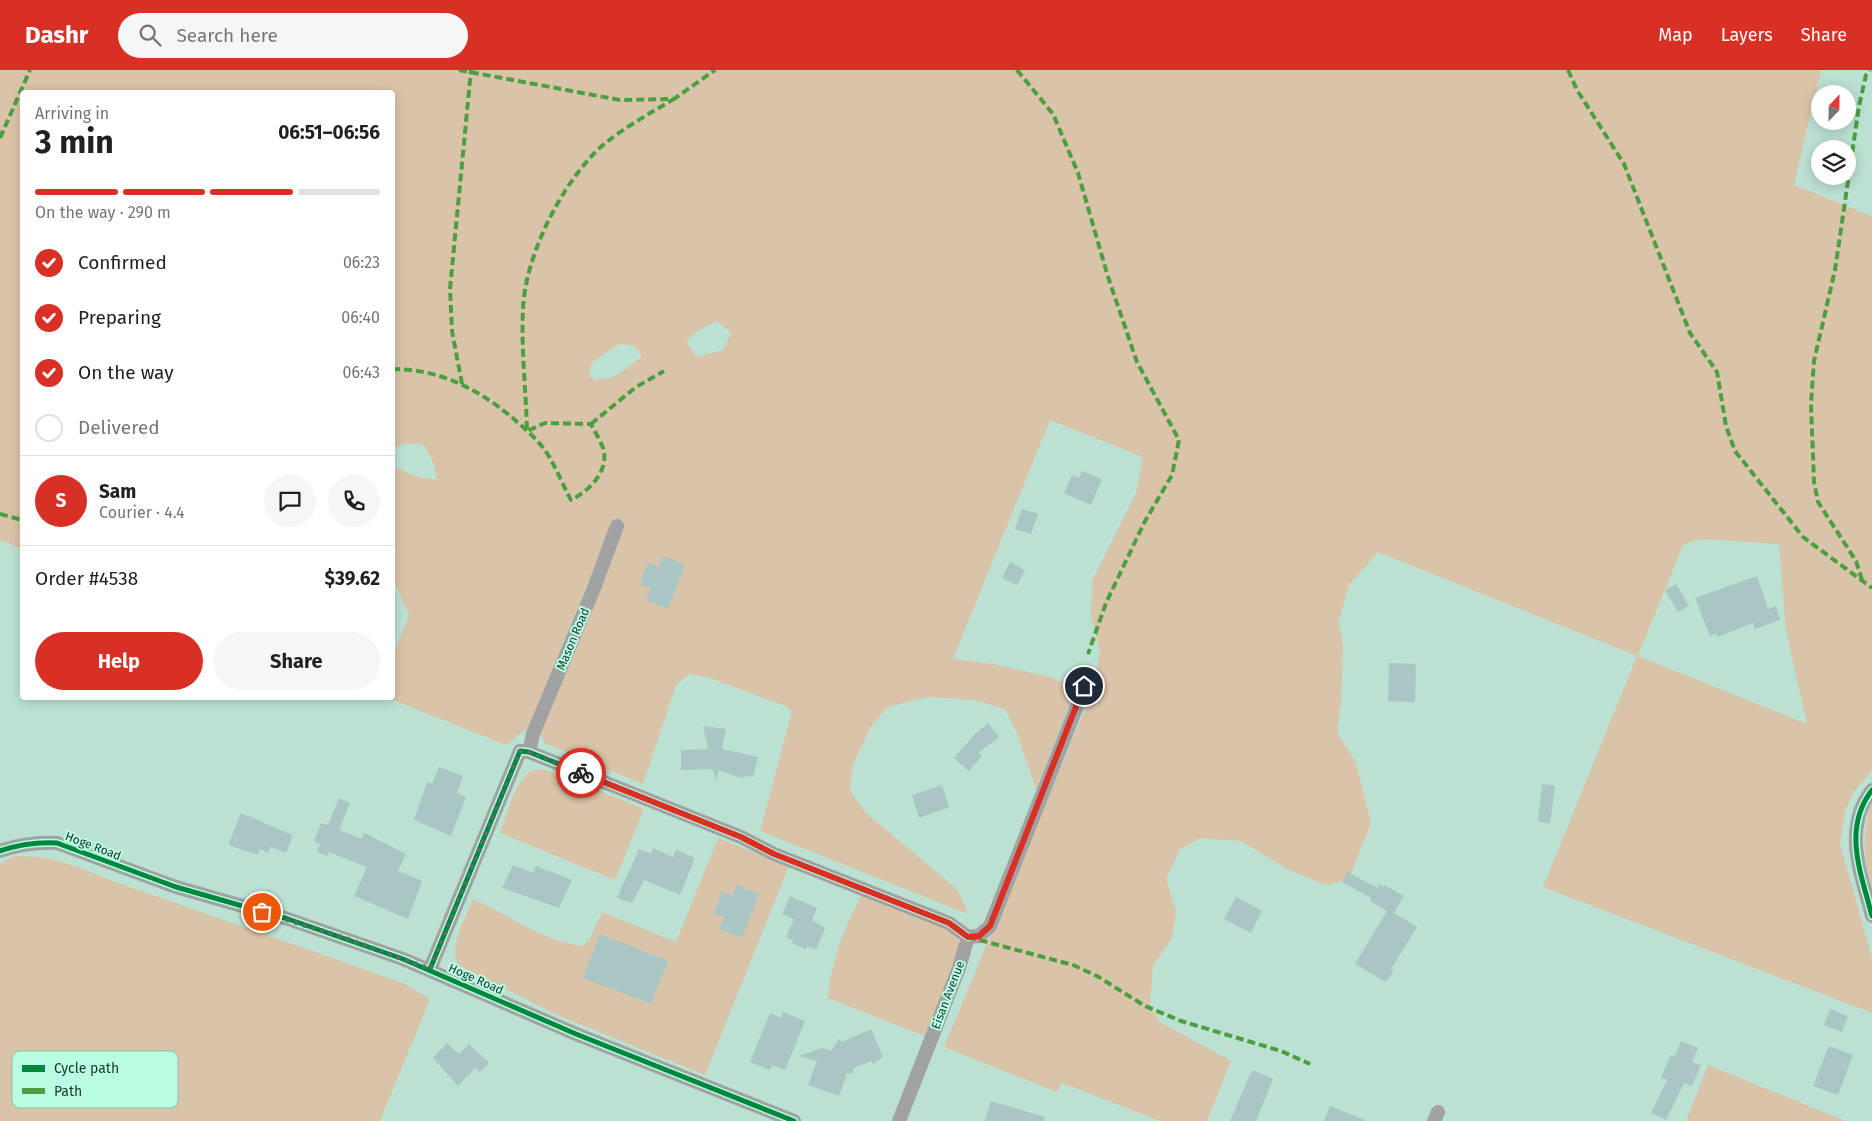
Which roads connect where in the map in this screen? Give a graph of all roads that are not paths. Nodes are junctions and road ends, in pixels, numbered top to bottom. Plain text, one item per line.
1 (617, 526) dead end
2 (1084, 686) dead end
3 (524, 752) junction
4 (1872, 790) edge
5 (0, 851) edge
6 (1872, 916) edge
7 (968, 937) junction
8 (430, 969) junction
9 (794, 1121) edge
10 (899, 1121) edge

1 - 3 street, Mason Road
2 - 7 street
3 - 7 street
3 - 8 street, Mason Road
4 - 6 street
5 - 8 street, Hoge Road
7 - 10 street, Eisan Avenue
8 - 9 street, Hoge Road

